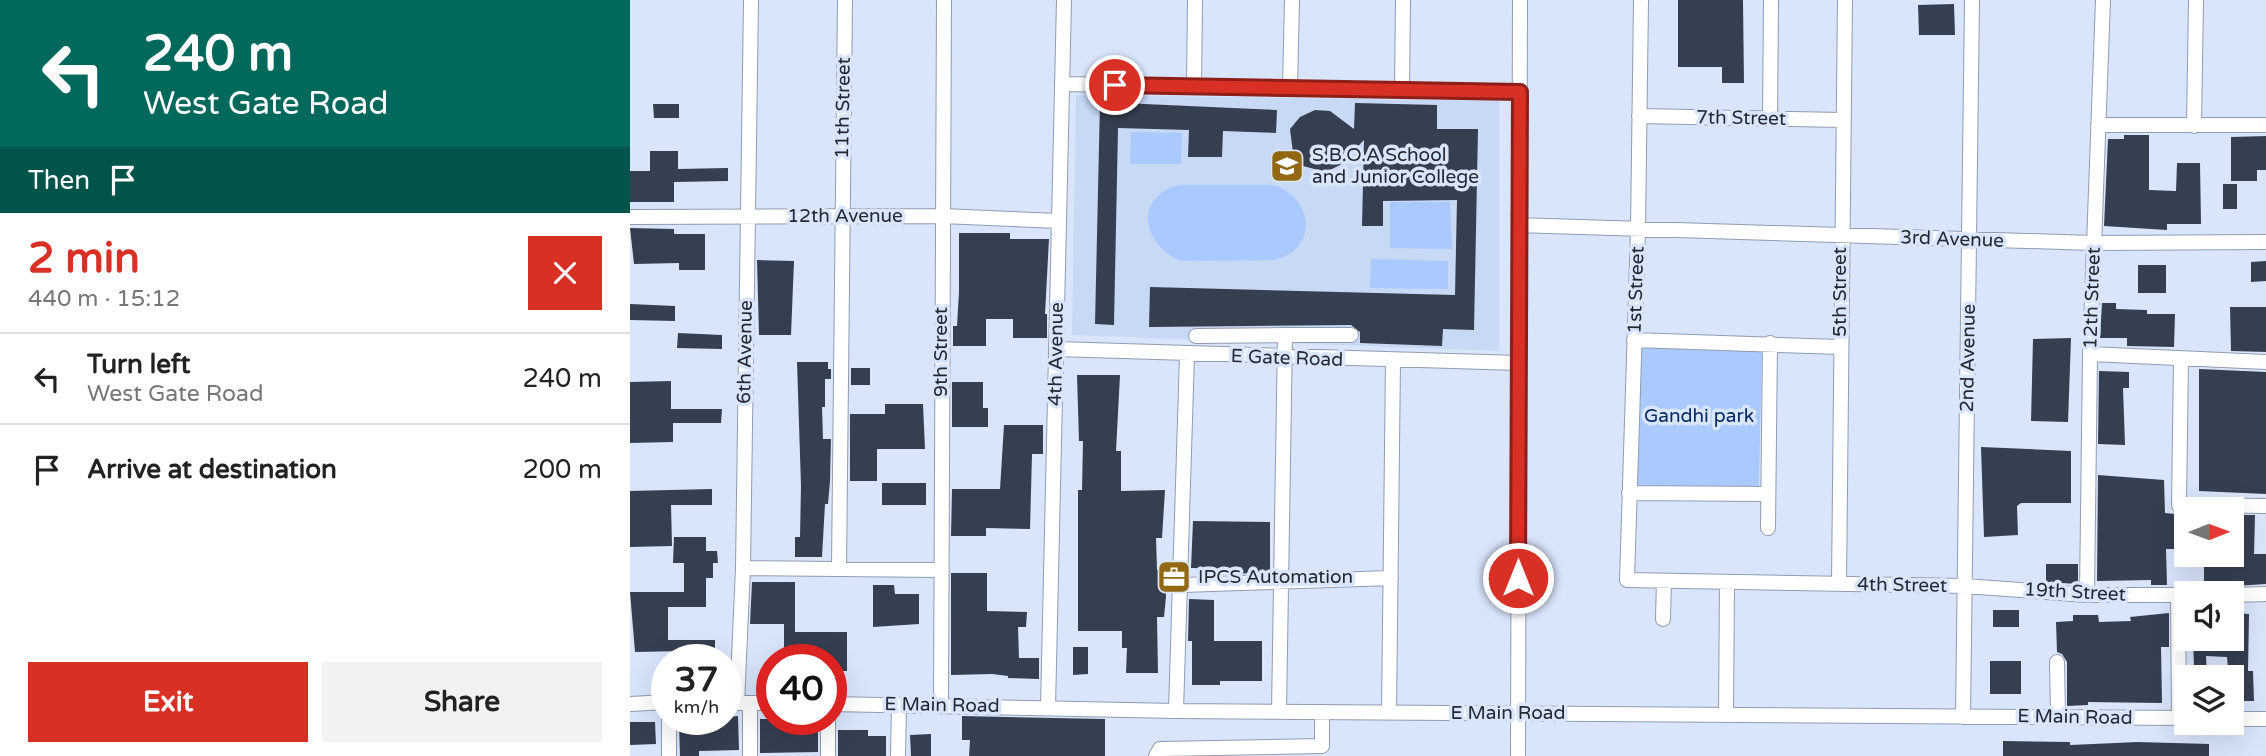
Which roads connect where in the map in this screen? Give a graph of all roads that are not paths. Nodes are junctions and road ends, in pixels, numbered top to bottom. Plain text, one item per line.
1 (751, 0) edge
2 (845, 0) edge
3 (944, 0) edge
4 (1064, 0) edge
5 (1195, 0) edge
6 (1292, 0) edge
7 (1403, 0) edge
8 (1520, 0) edge
9 (1641, 0) edge
10 (1771, 0) edge
11 (1844, 0) edge
12 (1972, 0) edge
13 (2103, 0) edge
14 (2196, 0) edge
15 (1062, 84) junction
16 (1194, 86) junction
17 (1290, 88) junction
18 (1402, 90) junction
19 (1520, 92) junction
20 (1639, 116) junction
21 (1770, 119) junction
22 (1842, 120) junction
23 (2098, 125) junction
24 (2266, 125) edge
25 (2194, 126) junction
26 (747, 216) junction
27 (841, 216) junction
28 (942, 216) junction
29 (630, 218) edge
30 (1059, 221) junction
31 (1519, 225) junction
32 (1638, 230) junction
33 (1840, 235) junction
34 (1969, 239) junction
35 (2266, 242) edge
36 (2093, 243) junction
37 (1285, 335) junction
38 (1351, 335) dead end
39 (1196, 336) dead end
40 (1634, 340) junction
41 (1770, 343) junction
42 (1840, 347) junction
43 (1056, 349) junction
44 (1187, 355) junction
45 (2090, 355) junction
46 (1284, 358) junction
47 (2181, 359) junction
48 (1393, 361) junction
49 (2266, 362) edge
50 (1518, 363) junction
51 (1629, 493) junction
52 (1768, 494) junction
53 (2266, 506) edge
54 (1768, 528) dead end
55 (743, 568) junction
56 (839, 568) junction
57 (941, 570) junction
58 (1391, 578) junction
59 (1664, 581) junction
60 (1727, 582) junction
61 (1279, 583) junction
62 (1839, 584) junction
63 (1182, 585) junction
64 (1965, 586) junction
65 (2266, 594) edge
66 (2087, 595) junction
67 (2174, 595) edge
68 (2244, 595) edge
69 (1663, 619) dead end
70 (740, 644) edge
71 (2057, 662) dead end
72 (651, 703) edge
73 (630, 704) edge
74 (847, 704) edge
75 (899, 705) junction
76 (940, 705) junction
77 (1048, 708) junction
78 (1176, 711) junction
79 (1279, 712) junction
80 (1322, 712) junction
81 (1517, 712) junction
82 (1389, 713) junction
83 (1726, 714) junction
84 (2058, 715) junction
85 (1963, 717) junction
86 (2174, 718) edge
87 (2244, 719) edge
88 (2266, 719) edge
89 (742, 721) edge
90 (669, 735) edge
91 (828, 735) edge
92 (1322, 751) edge
93 (1239, 752) edge
94 (669, 756) edge
95 (750, 756) edge
96 (828, 756) edge
97 (898, 756) edge
98 (1156, 756) edge
99 (1518, 756) edge

1 - 26 street, 6th Avenue
2 - 27 street, 11th Street
3 - 28 street, 9th Street
4 - 15 street, 4th Avenue
5 - 16 street
6 - 17 street
7 - 18 street
8 - 19 street
9 - 20 street, 1st Street
10 - 21 street
11 - 22 street, 5th Street
12 - 34 street, 2nd Avenue
13 - 23 street, 12th Street
14 - 25 street
15 - 16 street
15 - 30 street, 4th Avenue
16 - 17 street
17 - 18 street
18 - 19 street
19 - 31 street
20 - 21 street, 7th Street
20 - 32 street, 1st Street
21 - 22 street, 7th Street
22 - 33 street, 5th Street
23 - 25 street
23 - 36 street, 12th Street
24 - 25 street
26 - 27 street, 12th Avenue
26 - 29 street, 12th Avenue
26 - 55 street, 6th Avenue
27 - 28 street, 12th Avenue
27 - 56 street, 11th Street
28 - 30 street, 12th Avenue
28 - 57 street, 9th Street
30 - 43 street, 4th Avenue
31 - 32 street, 3rd Avenue
31 - 50 street
32 - 33 street, 3rd Avenue
32 - 40 street, 1st Street
33 - 34 street, 3rd Avenue
33 - 42 street, 5th Street
34 - 36 street, 3rd Avenue
34 - 64 street, 2nd Avenue
35 - 36 street, 3rd Avenue
36 - 45 street, 12th Street
37 - 38 street
37 - 39 street
37 - 46 street
40 - 41 street
40 - 51 street, 1st Street
41 - 42 street
41 - 52 street
42 - 62 street, 5th Street
43 - 44 street, E Gate Road
43 - 77 street, 4th Avenue
44 - 46 street, E Gate Road
44 - 63 street
45 - 47 street
45 - 66 street, 12th Street
46 - 48 street, E Gate Road
46 - 61 street
47 - 49 street
47 - 53 street
48 - 50 street, E Gate Road
48 - 58 street
50 - 81 street
51 - 52 street
51 - 59 street, 1st Street
52 - 54 street
55 - 56 street
55 - 70 street, 6th Avenue
56 - 57 street
57 - 76 street, 9th Street
58 - 61 street
58 - 82 street
59 - 60 street
59 - 69 street
60 - 62 street
60 - 83 street
61 - 63 street
61 - 79 street
62 - 64 street, 4th Street
63 - 78 street
64 - 66 street, 19th Street
64 - 85 street, 2nd Avenue
65 - 68 street
66 - 67 street, 19th Street
71 - 84 street
72 - 73 street
74 - 75 street, E Main Road
75 - 76 street, E Main Road
75 - 97 street
76 - 77 street, E Main Road
77 - 78 street, E Main Road
78 - 79 street, E Main Road
79 - 80 street, E Main Road
80 - 82 street, E Main Road
80 - 92 street
81 - 82 street, E Main Road
81 - 83 street, E Main Road
81 - 99 street
83 - 85 street, E Main Road
84 - 85 street, E Main Road
84 - 86 street, E Main Road
87 - 88 street
89 - 95 street, 6th Avenue
90 - 94 street
91 - 96 street
92 - 93 street
93 - 98 street

